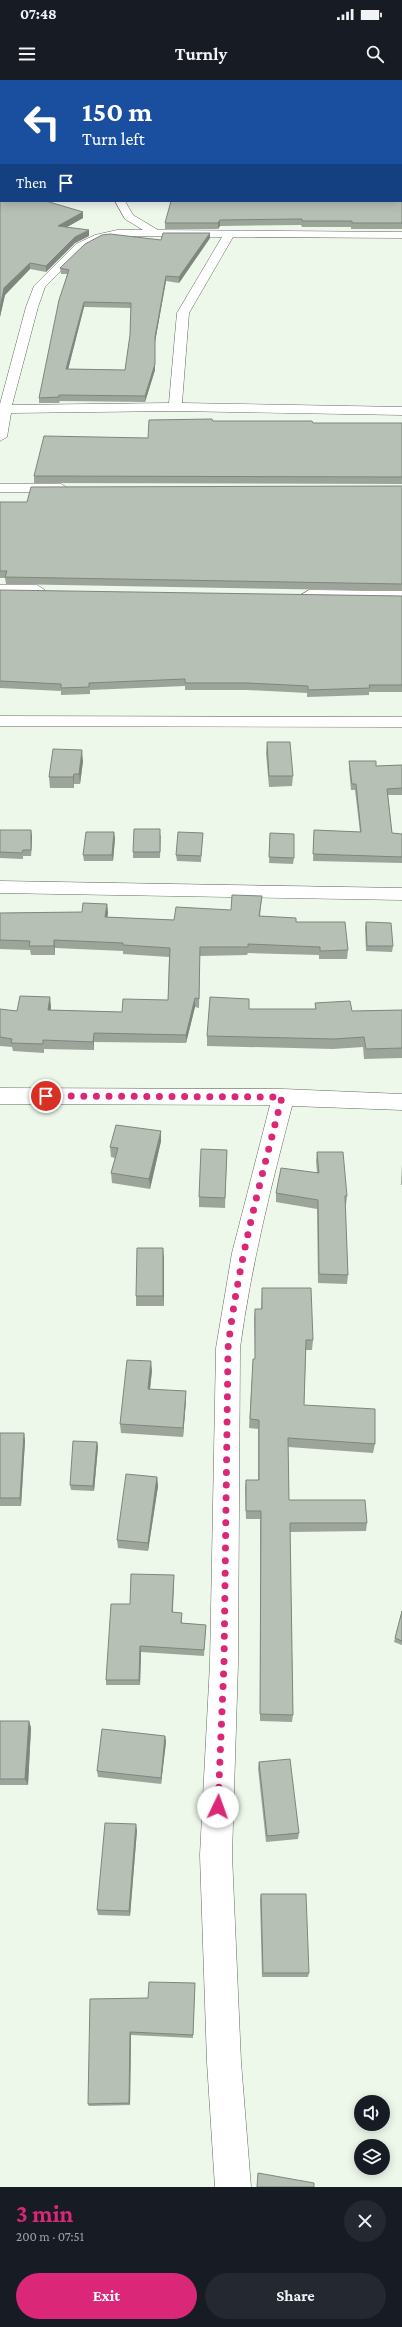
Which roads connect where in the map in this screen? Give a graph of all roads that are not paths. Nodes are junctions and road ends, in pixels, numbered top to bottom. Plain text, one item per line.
1 (121, 202) edge
2 (154, 232) junction
3 (229, 233) junction
4 (402, 235) edge
5 (175, 407) junction
6 (5, 409) junction
7 (402, 411) edge
8 (0, 437) edge
9 (0, 488) edge
10 (78, 488) edge
11 (0, 590) edge
12 (55, 591) edge
13 (297, 595) edge
14 (402, 596) edge
15 (0, 721) edge
16 (402, 722) edge
17 (0, 887) edge
18 (402, 894) edge
19 (0, 1096) edge
20 (282, 1097) junction
21 (402, 1102) edge
22 (233, 2187) edge

1 - 2 street
2 - 3 street
2 - 6 street
3 - 4 street
3 - 5 street
5 - 6 street
5 - 7 street
6 - 8 street
9 - 10 street
11 - 12 street
13 - 14 street
15 - 16 street
17 - 18 street
19 - 20 street
20 - 21 street
20 - 22 street

